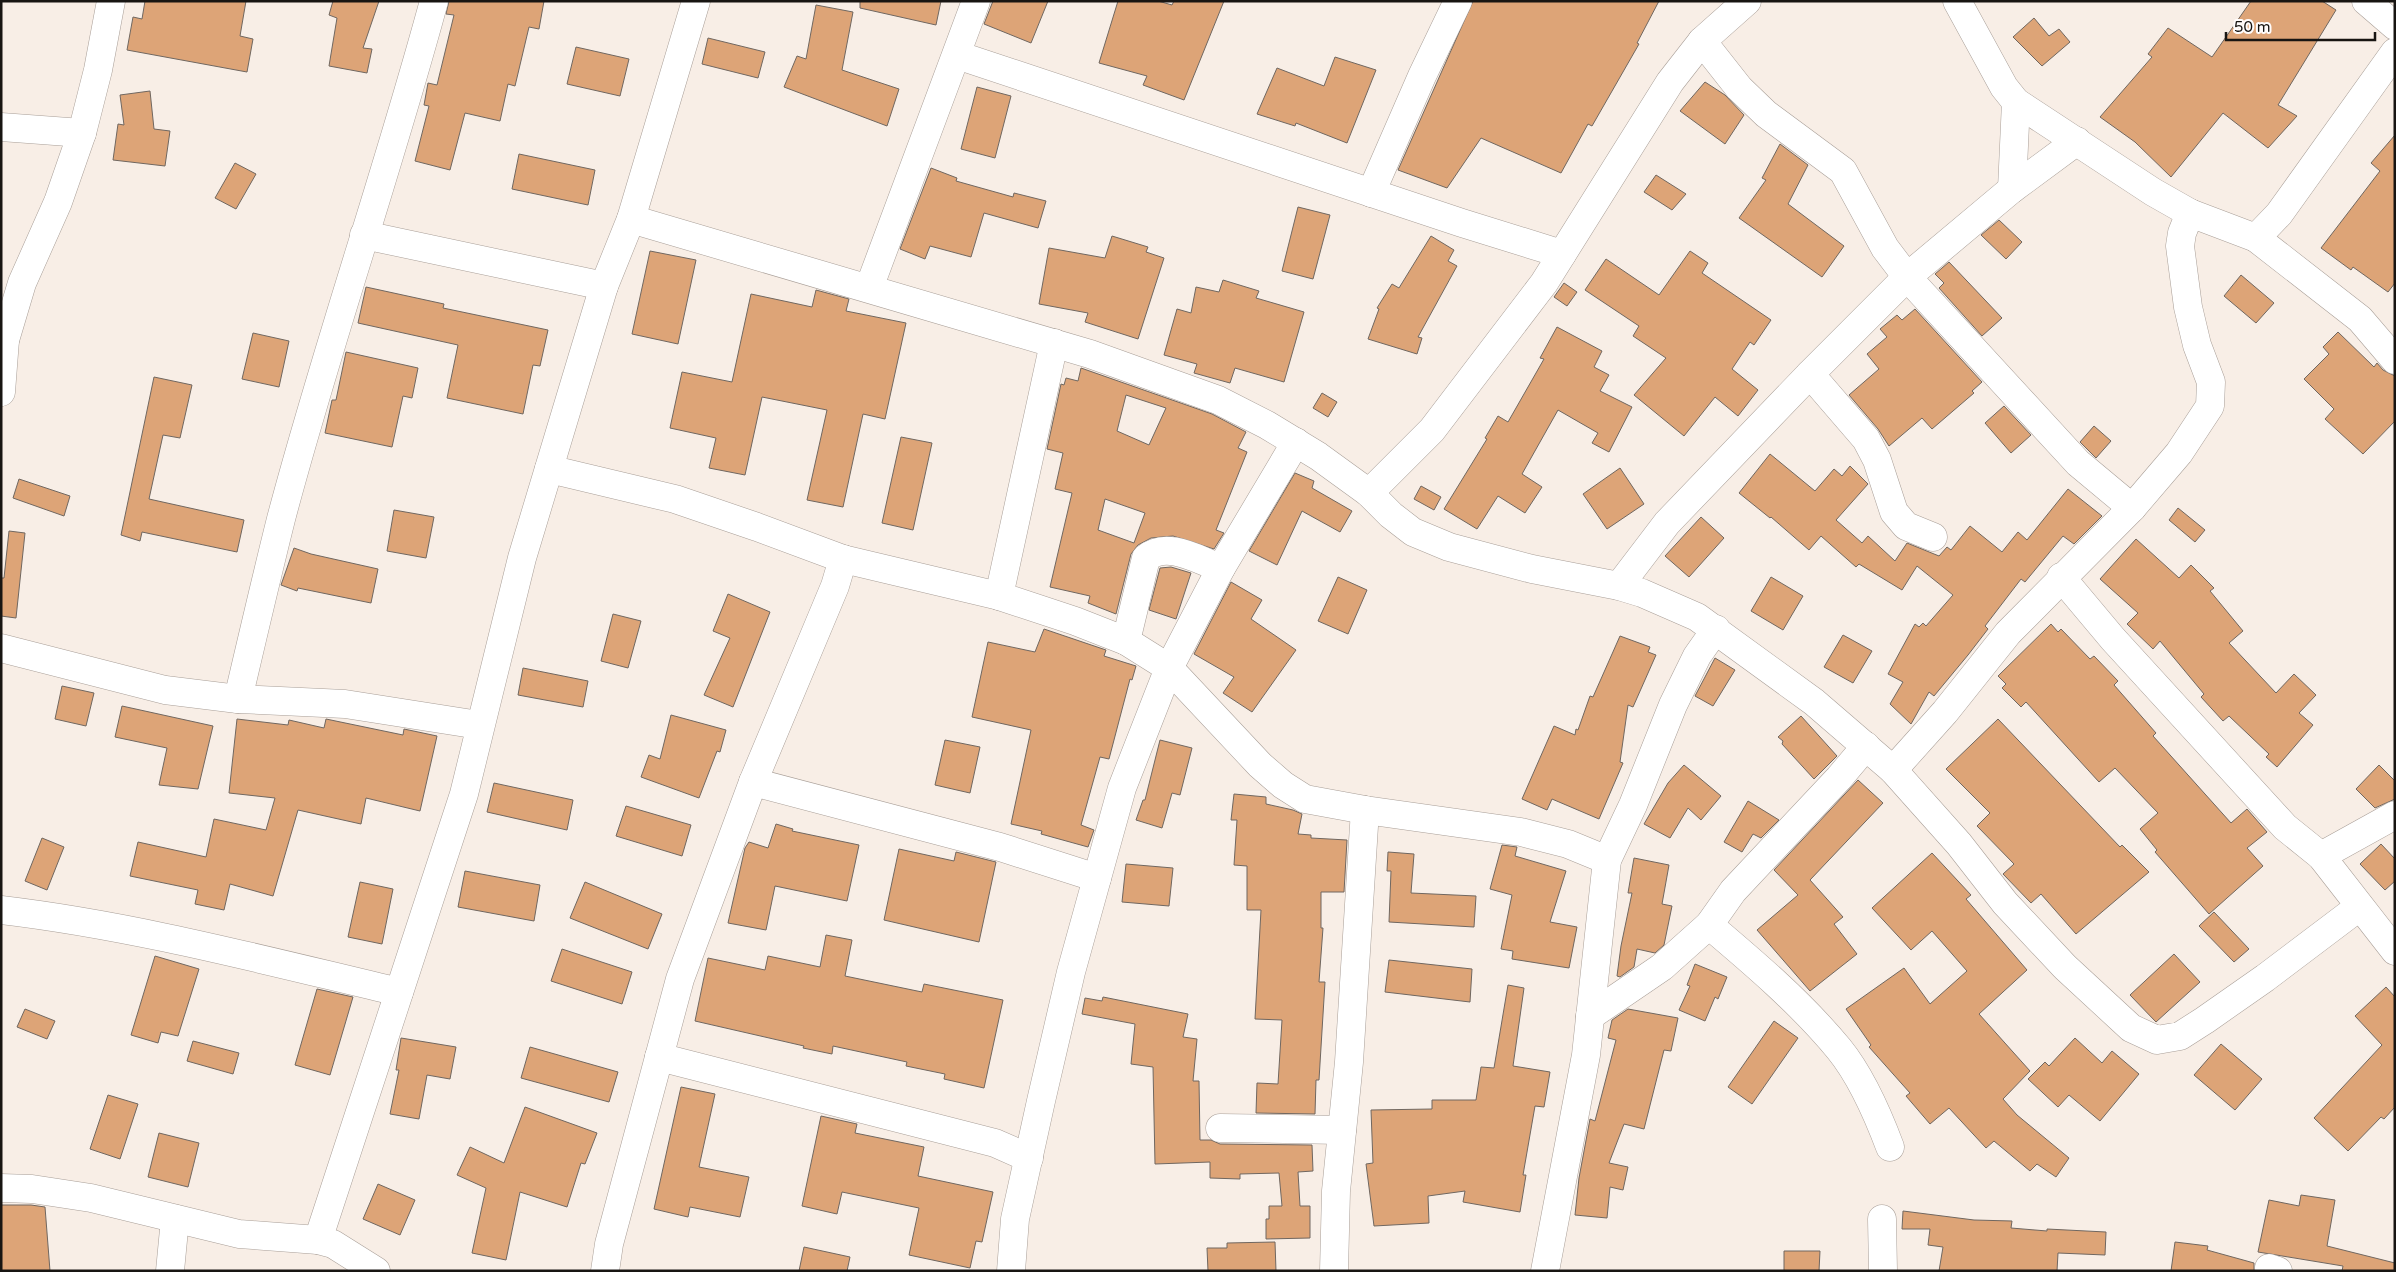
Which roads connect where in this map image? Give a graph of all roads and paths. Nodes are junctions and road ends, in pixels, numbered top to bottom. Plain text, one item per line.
1 (111, 1) edge
2 (434, 1) edge
3 (696, 1) edge
4 (976, 1) edge
5 (1458, 1) edge
6 (1747, 1) edge
7 (1957, 1) edge
8 (2366, 1) edge
9 (2395, 26) edge
10 (1702, 41) junction
11 (2395, 52) edge
12 (956, 55) junction
13 (2016, 102) junction
14 (1, 127) edge
15 (82, 133) junction
16 (2077, 141) junction
17 (2012, 189) junction
18 (1371, 192) junction
19 (2190, 213) junction
20 (630, 219) junction
21 (364, 235) junction
22 (2256, 238) junction
23 (1562, 254) junction
24 (1907, 277) junction
25 (604, 286) junction
26 (869, 288) junction
27 (3, 340) edge
28 (1054, 343) junction
29 (2395, 360) edge
30 (1810, 374) junction
31 (1, 392) edge
32 (1296, 442) junction
33 (549, 468) junction
34 (1370, 493) junction
35 (2132, 508) junction
36 (1933, 537) dead end
37 (843, 559) junction
38 (1221, 568) junction
39 (2061, 577) junction
40 (1619, 586) junction
41 (999, 596) junction
42 (1716, 629) junction
43 (1126, 641) junction
44 (1, 648) edge
45 (1169, 668) junction
46 (238, 699) junction
47 (479, 725) junction
48 (1866, 746) junction
49 (1893, 770) junction
50 (753, 782) junction
51 (1364, 810) junction
52 (2395, 815) edge
53 (2321, 856) junction
54 (1607, 860) junction
55 (1097, 878) junction
56 (2359, 907) junction
57 (1, 910) edge
58 (1709, 924) junction
59 (2395, 951) edge
60 (399, 992) junction
61 (1590, 1016) junction
62 (658, 1057) junction
63 (1220, 1128) dead end
64 (1342, 1130) junction
65 (1890, 1147) dead end
66 (1029, 1158) junction
67 (1, 1188) edge
68 (174, 1219) junction
69 (1882, 1219) dead end
70 (318, 1240) junction
71 (170, 1271) edge
72 (376, 1271) edge
73 (605, 1271) edge
74 (1011, 1271) edge
75 (1334, 1271) edge
76 (1546, 1271) edge
77 (1883, 1271) edge

1 - 15 street
2 - 21 street
3 - 20 street
4 - 12 street
5 - 18 street
6 - 10 street
7 - 13 street
8 - 9 street
10 - 23 street
10 - 24 street
11 - 22 street
12 - 18 street
12 - 26 street
13 - 16 street
13 - 17 street
14 - 15 street
15 - 27 street
16 - 17 street
16 - 19 street
17 - 24 street
18 - 23 street
19 - 22 street
19 - 35 street
20 - 25 street
20 - 26 street
21 - 25 street
21 - 46 street
22 - 29 street
23 - 34 street
24 - 30 street
24 - 35 street
25 - 33 street
26 - 28 street
27 - 31 street
28 - 32 street
28 - 41 street
30 - 36 street
30 - 40 street
32 - 34 street
32 - 38 street
33 - 37 street
33 - 47 street
34 - 40 street
35 - 39 street
37 - 41 street
37 - 50 street
38 - 43 street
38 - 45 street
39 - 49 street
39 - 53 street
40 - 42 street
41 - 43 street
42 - 48 street
42 - 54 street
43 - 45 street
44 - 46 street
45 - 51 street
45 - 55 street
46 - 47 street
47 - 60 street
48 - 49 street
48 - 58 street
49 - 56 street
50 - 55 street
50 - 62 street
51 - 54 street
51 - 64 street
52 - 53 street
53 - 56 street
54 - 61 street
55 - 66 street
56 - 59 street
57 - 60 street
58 - 61 street
58 - 65 street
60 - 70 street
61 - 76 street
62 - 66 street
62 - 73 street
63 - 64 street
64 - 75 street
66 - 74 street
67 - 68 street
68 - 70 street
68 - 71 street
69 - 77 street
70 - 72 street

